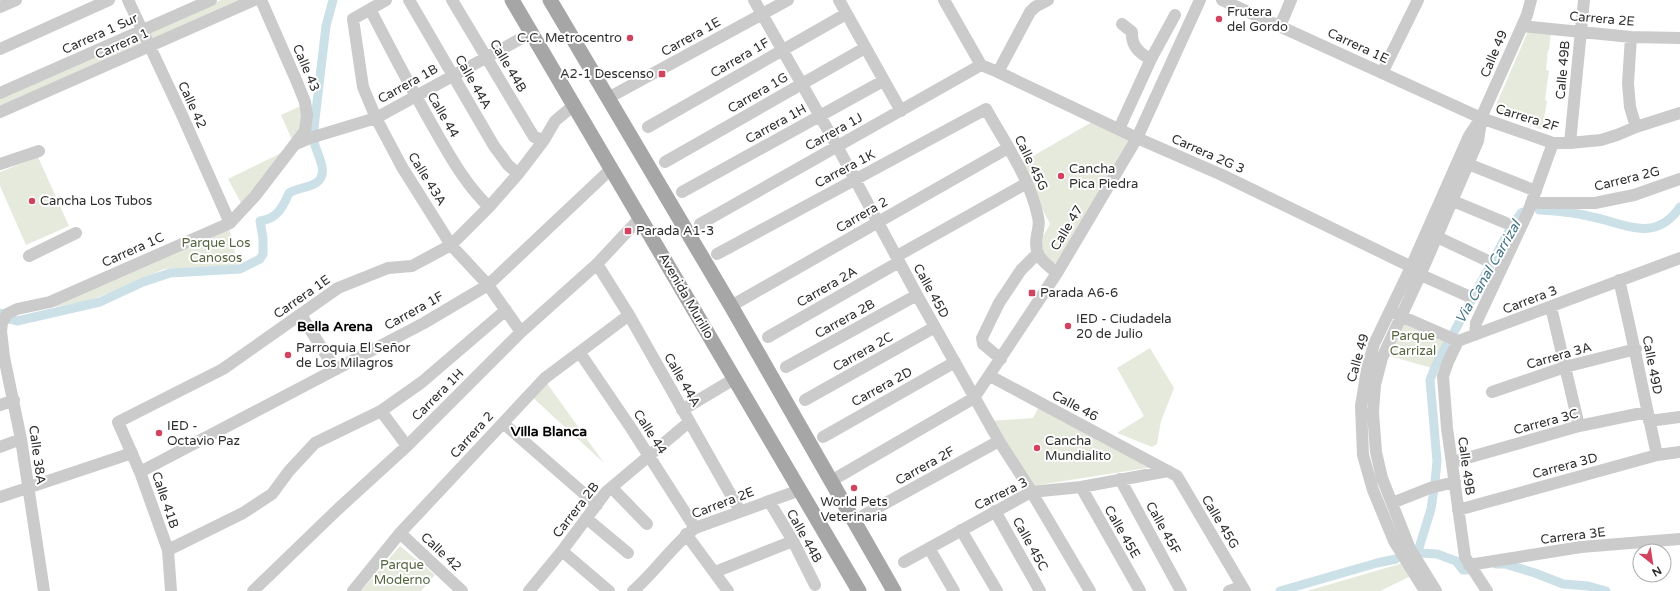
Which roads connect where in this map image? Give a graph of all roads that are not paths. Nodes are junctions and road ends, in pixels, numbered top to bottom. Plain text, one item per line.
1 (16, 0) edge
2 (109, 0) edge
3 (128, 0) edge
4 (211, 0) edge
5 (254, 0) edge
6 (262, 0) edge
7 (386, 0) edge
8 (409, 0) edge
9 (452, 0) edge
10 (512, 0) edge
11 (550, 0) edge
12 (754, 0) edge
13 (788, 0) edge
14 (839, 0) edge
15 (944, 0) edge
16 (1048, 0) edge
17 (1200, 0) edge
18 (1222, 0) edge
19 (1291, 0) edge
20 (1418, 0) edge
21 (1531, 0) edge
22 (1584, 0) edge
23 (1248, 5) edge
24 (0, 7) edge
25 (370, 9) junction
26 (762, 14) junction
27 (846, 14) junction
28 (1175, 15) dead end
29 (1122, 24) dead end
30 (1280, 26) junction
31 (1522, 26) junction
32 (141, 31) junction
33 (1581, 31) junction
34 (531, 33) junction
35 (1631, 37) junction
36 (1680, 38) edge
37 (149, 47) junction
38 (865, 48) junction
39 (0, 49) edge
40 (783, 50) junction
41 (486, 57) junction
42 (1152, 59) junction
43 (981, 65) junction
44 (998, 72) junction
45 (1382, 73) junction
46 (453, 76) junction
47 (883, 81) junction
48 (802, 84) junction
49 (0, 93) edge
50 (416, 96) junction
51 (608, 98) junction
52 (574, 105) junction
53 (986, 109) joint
54 (901, 110) junction
55 (0, 112) edge
56 (1680, 113) edge
57 (820, 116) junction
58 (376, 118) junction
59 (1482, 118) junction
60 (648, 127) dead end
61 (1636, 127) junction
62 (1119, 129) junction
63 (1137, 138) junction
64 (544, 140) junction
65 (1553, 143) junction
66 (1570, 143) junction
67 (293, 146) junction
68 (838, 146) junction
69 (1008, 148) junction
70 (39, 151) dead end
71 (665, 162) dead end
72 (0, 164) edge
73 (1468, 164) junction
74 (611, 169) junction
75 (518, 174) junction
76 (1680, 179) edge
77 (856, 180) junction
78 (1027, 183) junction
79 (1536, 191) junction
80 (682, 192) dead end
81 (1453, 200) junction
82 (1531, 203) junction
83 (489, 207) junction
84 (640, 218) junction
85 (879, 222) junction
86 (230, 223) junction
87 (1506, 223) dead end
88 (700, 224) dead end
89 (76, 232) dead end
90 (1437, 237) junction
91 (451, 245) junction
92 (717, 254) dead end
93 (1037, 254) junction
94 (29, 256) dead end
95 (1680, 258) edge
96 (898, 259) junction
97 (1488, 261) dead end
98 (597, 264) junction
99 (1418, 271) junction
100 (1057, 273) junction
101 (1619, 280) junction
102 (488, 284) junction
103 (917, 295) junction
104 (1468, 296) dead end
105 (731, 306) junction
106 (1551, 307) junction
107 (506, 310) junction
108 (1396, 314) junction
109 (301, 315) junction
110 (629, 315) junction
111 (5, 318) joint
112 (935, 327) junction
113 (521, 332) junction
114 (1476, 335) junction
115 (768, 336) dead end
116 (1458, 341) junction
117 (1636, 349) junction
118 (580, 353) junction
119 (2, 357) edge
120 (1001, 359) junction
121 (955, 362) junction
122 (786, 367) dead end
123 (1565, 367) junction
124 (335, 369) junction
125 (990, 376) junction
126 (734, 379) junction
127 (1492, 392) dead end
128 (974, 398) junction
129 (14, 400) junction
130 (804, 400) dead end
131 (0, 405) edge
132 (682, 410) junction
133 (381, 411) junction
134 (1648, 417) junction
135 (1680, 417) edge
136 (118, 422) joint
137 (502, 422) junction
138 (689, 422) junction
139 (1579, 426) junction
140 (823, 437) dead end
141 (21, 439) junction
142 (999, 442) junction
143 (406, 446) junction
144 (0, 447) edge
145 (1680, 452) edge
146 (132, 453) junction
147 (649, 456) junction
148 (1657, 456) junction
149 (1453, 462) junction
150 (1168, 471) junction
151 (140, 472) junction
152 (1120, 479) junction
153 (831, 481) junction
154 (1455, 482) junction
155 (1080, 486) junction
156 (28, 488) junction
157 (612, 488) junction
158 (800, 490) junction
159 (1031, 492) junction
160 (0, 497) edge
161 (769, 501) junction
162 (1392, 503) junction
163 (597, 505) junction
164 (1458, 510) junction
165 (740, 511) junction
166 (995, 511) junction
167 (864, 515) dead end
168 (586, 518) junction
169 (647, 524) dead end
170 (961, 530) junction
171 (691, 531) junction
172 (400, 534) junction
173 (1680, 539) edge
174 (793, 541) junction
175 (930, 548) junction
176 (168, 550) junction
177 (562, 551) junction
178 (1406, 552) junction
179 (628, 553) dead end
180 (904, 562) dead end
181 (1469, 565) junction
182 (715, 572) junction
183 (815, 584) dead end
184 (1243, 588) edge
185 (44, 591) edge
186 (171, 591) edge
187 (253, 591) edge
188 (353, 591) edge
189 (462, 591) edge
190 (529, 591) edge
191 (609, 591) edge
192 (633, 591) edge
193 (728, 591) edge
194 (859, 591) edge
195 (894, 591) edge
196 (954, 591) edge
197 (997, 591) edge
198 (1040, 591) edge
199 (1090, 591) edge
200 (1140, 591) edge
201 (1181, 591) edge
202 (1229, 591) edge
203 (1425, 591) edge
204 (1436, 591) edge
205 (1487, 591) edge

1 - 24 street
2 - 39 street
3 - 32 street, Calle 42
4 - 32 street, Carrera 1 Sur
5 - 37 street, Carrera 1
6 - 67 street, Calle 43
7 - 25 street
8 - 46 street, Calle 44A
9 - 41 street, Calle 44B
10 - 34 main road, Avenida Murillo
11 - 51 main road
12 - 26 street, Calle 45D
13 - 26 street, Carrera 1E
14 - 27 street
15 - 43 street
16 - 44 street
17 - 63 street, Calle 47
18 - 23 street, Carrera 1E
19 - 30 street
20 - 45 street
21 - 31 street, Calle 49
22 - 33 street, Calle 49B
23 - 30 street, Carrera 1E
25 - 50 street, Calle 44
25 - 58 street, Calle 43A
26 - 40 street, Calle 45D
26 - 51 street, Carrera 1E
27 - 38 street
27 - 40 street, Carrera 1F
28 - 42 street
29 - 42 street
30 - 45 street, Carrera 1E
31 - 33 street, Carrera 2E
31 - 59 street, Calle 49
32 - 37 street, Calle 42
32 - 49 street, Carrera 1 Sur
33 - 35 street, Carrera 2E
33 - 66 street, Calle 49B
34 - 41 street, Carrera 1B
34 - 52 main road, Avenida Murillo
35 - 36 street, Carrera 2E
35 - 61 street
37 - 55 street, Carrera 1
37 - 86 street, Calle 42
38 - 47 street
38 - 48 street, Carrera 1G
40 - 48 street, Calle 45D
40 - 60 street, Carrera 1F
41 - 46 street, Carrera 1B
41 - 64 street, Calle 44B
42 - 62 street
43 - 44 street, Carrera 2G 3
43 - 54 street, Carrera 1J
44 - 62 street, Carrera 2G 3
45 - 59 street, Carrera 1E
46 - 50 street, Carrera 1B
46 - 75 street, Calle 44A
47 - 54 street
47 - 57 street, Carrera 1H
48 - 57 street, Calle 45D
48 - 71 street, Carrera 1G
50 - 58 street, Carrera 1B
50 - 83 street, Calle 44
51 - 105 main road
52 - 64 street, Carrera 1E
52 - 74 main road, Avenida Murillo
53 - 69 street, Calle 45G
53 - 77 street, Carrera 1K
54 - 68 street, Carrera 1J
56 - 61 street, Carrera 2F
57 - 68 street, Calle 45D
57 - 80 street, Carrera 1H
58 - 67 street, Carrera 1B
58 - 91 street, Calle 43A
59 - 65 street, Carrera 2F
59 - 73 street, Calle 49
59 - 99 street, Calle 49
61 - 66 street, Carrera 2F
62 - 63 street, Carrera 2G 3
63 - 99 street, Carrera 2G 3
63 - 100 street, Calle 47
64 - 75 street, Carrera 1E
65 - 66 street, Carrera 2F
65 - 79 street
67 - 86 street, Carrera 1C
68 - 77 street, Calle 45D
68 - 88 street, Carrera 1J
69 - 78 street, Calle 45G
69 - 85 street, Carrera 2
70 - 72 street
73 - 79 street
73 - 81 street, Calle 49
74 - 84 main road, Avenida Murillo
74 - 102 street, Carrera 1F
75 - 83 street, Carrera 1E
76 - 82 street, Carrera 2G
77 - 85 street, Calle 45D
77 - 92 street, Carrera 1K
78 - 93 street, Calle 45G
78 - 96 street, Carrera 2A
79 - 82 street
81 - 87 street
81 - 90 street, Calle 49
82 - 114 street
83 - 91 street, Carrera 1E
84 - 98 street, Carrera 1H
84 - 126 main road, Avenida Murillo
85 - 96 street, Calle 45D
85 - 105 street, Carrera 2
86 - 111 street, Carrera 1C
89 - 94 street
90 - 97 street
90 - 99 street, Calle 49
91 - 102 street, Calle 43A
91 - 109 street, Carrera 1E
93 - 100 street
93 - 120 street
95 - 101 street, Carrera 3
96 - 103 street, Calle 45D
96 - 115 street, Carrera 2A
98 - 110 street, Calle 44A
98 - 113 street, Carrera 1H
99 - 104 street, Carrera 2G 3
99 - 108 street, Calle 49
100 - 120 street, Calle 47
101 - 106 street, Carrera 3
101 - 117 street, Calle 49D
102 - 107 street, Calle 43A
102 - 124 street, Carrera 1F
103 - 112 street, Calle 45D
103 - 122 street, Carrera 2B
105 - 153 main road
106 - 114 street, Carrera 3
106 - 123 street
107 - 113 street, Calle 43A
107 - 133 street
108 - 116 street
108 - 162 street, Calle 49
108 - 178 street, Calle 49
109 - 124 street
109 - 136 street, Carrera 1E
110 - 118 street, Carrera 2
110 - 132 street, Calle 44A
111 - 119 street, Calle 38A
112 - 121 street, Calle 45D
112 - 130 street, Carrera 2C
113 - 143 street, Carrera 1H
114 - 116 street, Carrera 3
116 - 149 street, Calle 49B
117 - 123 street, Carrera 3A
117 - 134 street, Calle 49D
118 - 137 street, Carrera 2
118 - 147 street, Calle 44
119 - 129 street, Calle 38A
120 - 125 street, Calle 47
121 - 128 street, Calle 45D
121 - 140 street, Carrera 2D
123 - 127 street, Carrera 3A
123 - 139 street
124 - 151 street, Carrera 1F
125 - 128 street, Calle 47
125 - 150 street, Calle 46
126 - 132 street
126 - 158 main road, Avenida Murillo
128 - 142 street, Calle 45D
128 - 153 street
129 - 131 street
129 - 141 street, Calle 38A
132 - 138 street, Calle 44A
133 - 143 street
133 - 176 street
134 - 135 street, Carrera 3C
134 - 139 street, Carrera 3C
134 - 148 street, Calle 49D
136 - 146 street, Calle 41B
137 - 163 street
137 - 172 street, Carrera 2
138 - 147 street, Carrera 2B
138 - 165 street, Calle 44A
139 - 149 street, Carrera 3C
141 - 144 street
141 - 156 street, Calle 38A
142 - 159 street, Calle 45D
142 - 167 street, Carrera 2F
143 - 187 street, Carrera 1H
145 - 148 street, Carrera 3D
146 - 151 street, Calle 41B
146 - 156 street
147 - 157 street, Carrera 2B
147 - 171 street, Calle 44
148 - 164 street, Carrera 3D
149 - 154 street, Calle 49B
150 - 152 street, Carrera 3
150 - 184 street, Calle 45G
151 - 176 street, Calle 41B
152 - 155 street, Carrera 3
152 - 201 street, Calle 45F
153 - 195 main road
154 - 162 street
154 - 164 street, Calle 49B
155 - 159 street, Carrera 3
155 - 200 street, Calle 45E
156 - 160 street
156 - 185 street, Calle 38A
157 - 163 street, Carrera 2B
157 - 169 street
158 - 161 street, Carrera 2E
158 - 194 main road, Avenida Murillo
159 - 166 street, Carrera 3
159 - 199 street, Calle 45D
161 - 165 street, Carrera 2E
161 - 174 street, Calle 44B
162 - 178 street, Calle 49
163 - 168 street, Carrera 2B
164 - 181 street, Calle 49B
165 - 171 street, Carrera 2E
166 - 170 street, Carrera 3
166 - 198 street, Calle 45C
168 - 177 street, Carrera 2B
168 - 179 street
170 - 175 street, Carrera 3
170 - 197 street
171 - 182 street
171 - 192 street, Carrera 2E
172 - 188 street, Carrera 2
172 - 189 street, Calle 42
173 - 181 street, Carrera 3E
174 - 182 street
174 - 183 street, Calle 44B
175 - 180 street, Carrera 3
175 - 196 street
176 - 186 street, Calle 41B
177 - 190 street, Carrera 2B
177 - 191 street
178 - 203 street, Calle 49
178 - 204 street, Calle 49
181 - 205 street, Calle 49B
182 - 193 street
184 - 202 street

